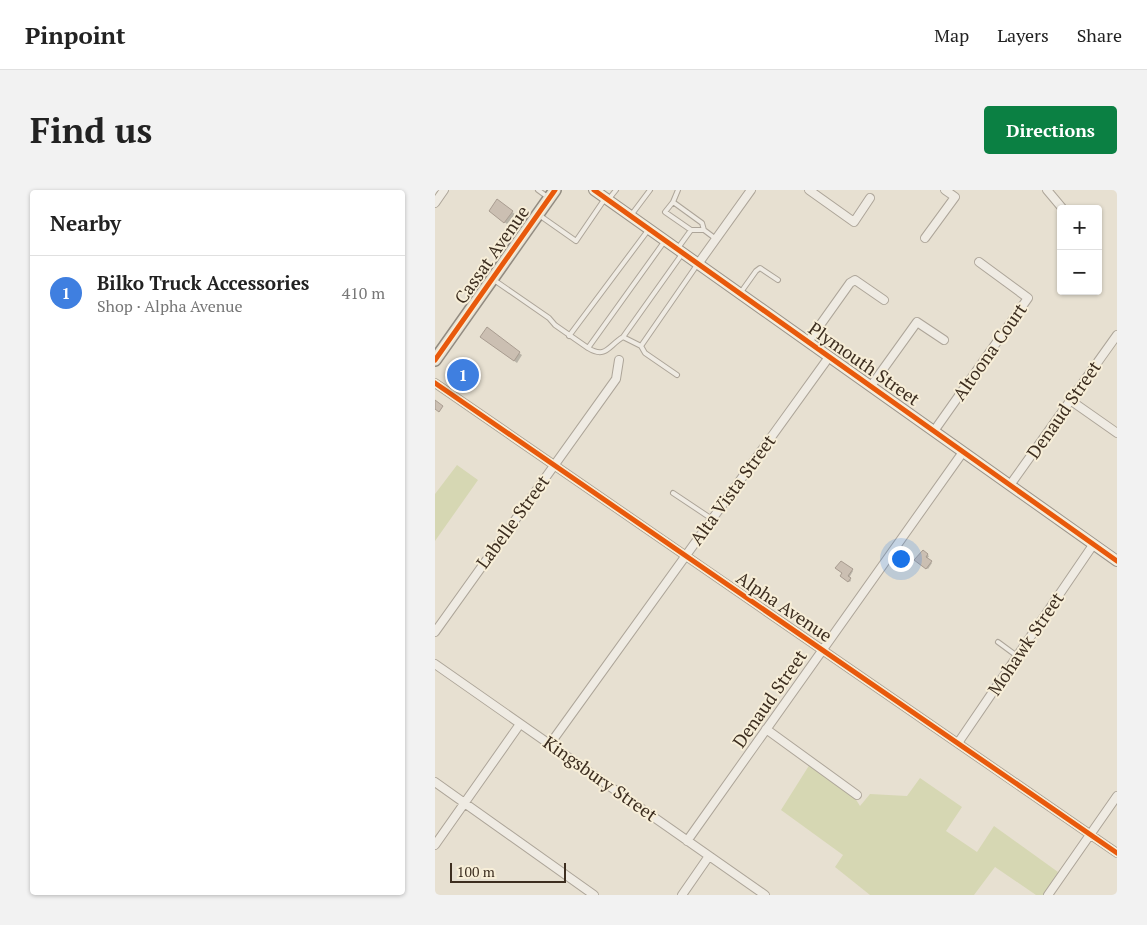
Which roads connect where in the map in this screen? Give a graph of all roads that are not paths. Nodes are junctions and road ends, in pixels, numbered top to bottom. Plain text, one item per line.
1 (445, 190) edge
2 (538, 190) edge
3 (595, 190) edge
4 (616, 190) edge
5 (650, 190) edge
6 (678, 190) edge
7 (751, 190) edge
8 (809, 190) edge
9 (945, 190) edge
10 (1047, 190) edge
11 (552, 194) edge
12 (870, 198) dead end
13 (607, 199) junction
14 (673, 202) junction
15 (435, 203) edge
16 (1060, 205) edge
17 (537, 214) junction
18 (631, 216) junction
19 (649, 229) junction
20 (691, 230) junction
21 (704, 230) junction
22 (925, 238) dead end
23 (716, 239) junction
24 (665, 241) junction
25 (680, 251) junction
26 (979, 262) dead end
27 (698, 264) junction
28 (493, 278) junction
29 (778, 280) dead end
30 (740, 294) junction
31 (883, 300) dead end
32 (1117, 335) edge
33 (569, 336) junction
34 (623, 338) junction
35 (944, 340) dead end
36 (808, 342) junction
37 (641, 346) junction
38 (588, 348) junction
39 (829, 357) junction
40 (435, 360) edge
41 (619, 360) dead end
42 (677, 375) dead end
43 (435, 383) edge
44 (871, 386) junction
45 (1070, 400) junction
46 (934, 431) junction
47 (1117, 433) edge
48 (963, 452) junction
49 (553, 465) junction
50 (1011, 485) junction
51 (673, 493) dead end
52 (712, 520) junction
53 (1093, 545) junction
54 (685, 556) junction
55 (1117, 561) edge
56 (435, 632) edge
57 (998, 642) dead end
58 (822, 650) junction
59 (1017, 656) junction
60 (435, 664) edge
61 (521, 724) junction
62 (766, 729) junction
63 (958, 743) junction
64 (550, 744) junction
65 (435, 782) edge
66 (857, 795) dead end
67 (1117, 796) edge
68 (465, 803) junction
69 (1090, 834) junction
70 (687, 841) junction
71 (435, 845) edge
72 (1117, 853) edge
73 (709, 856) junction
74 (593, 895) edge
75 (682, 895) edge
76 (765, 895) edge
77 (1048, 895) edge

1 - 15 street
2 - 11 lane
3 - 13 street, Plymouth Street
4 - 13 lane
5 - 18 lane
6 - 14 lane
7 - 23 street
8 - 12 street
9 - 22 street
10 - 16 street
11 - 17 main road, Cassat Avenue
13 - 17 lane
13 - 18 street, Plymouth Street
14 - 20 lane
14 - 21 lane
17 - 28 main road, Cassat Avenue
18 - 19 street, Plymouth Street
19 - 24 street, Plymouth Street
19 - 33 lane
20 - 21 lane
20 - 25 lane
21 - 23 lane
23 - 27 street
24 - 25 street, Plymouth Street
24 - 38 lane
25 - 27 street, Plymouth Street
25 - 34 lane
26 - 46 street, Altoona Court
27 - 30 street, Plymouth Street
27 - 37 lane
28 - 33 lane
28 - 40 main road, Cassat Avenue
29 - 30 lane
30 - 36 street, Plymouth Street
31 - 36 street
32 - 45 street, Denaud Street
33 - 38 lane
34 - 37 lane
34 - 38 lane
35 - 44 street
36 - 39 street, Plymouth Street
37 - 42 lane
39 - 44 street, Plymouth Street
39 - 52 street, Alta Vista Street
41 - 49 street, Labelle Street
43 - 49 street, Alpha Avenue
44 - 46 street, Plymouth Street
45 - 47 street
45 - 50 street, Denaud Street
46 - 48 street, Plymouth Street
48 - 50 street, Plymouth Street
48 - 58 street, Denaud Street
49 - 54 street, Alpha Avenue
49 - 56 street, Labelle Street
50 - 53 street, Plymouth Street
51 - 52 lane
52 - 54 street, Alta Vista Street
53 - 55 street, Plymouth Street
53 - 59 street, Mohawk Street
54 - 58 street, Alpha Avenue
54 - 64 street, Alta Vista Street
57 - 59 lane
58 - 62 street, Denaud Street
58 - 63 street, Alpha Avenue
59 - 63 street, Mohawk Street
60 - 61 street, Kingsbury Street
61 - 64 street, Kingsbury Street
61 - 68 street
62 - 66 street
62 - 70 street, Denaud Street
63 - 69 street, Alpha Avenue
64 - 70 street, Kingsbury Street
65 - 68 street
67 - 69 street
68 - 71 street
68 - 74 street
69 - 72 street, Alpha Avenue
69 - 77 street
70 - 73 street, Kingsbury Street
73 - 75 street
73 - 76 street, Kingsbury Street

